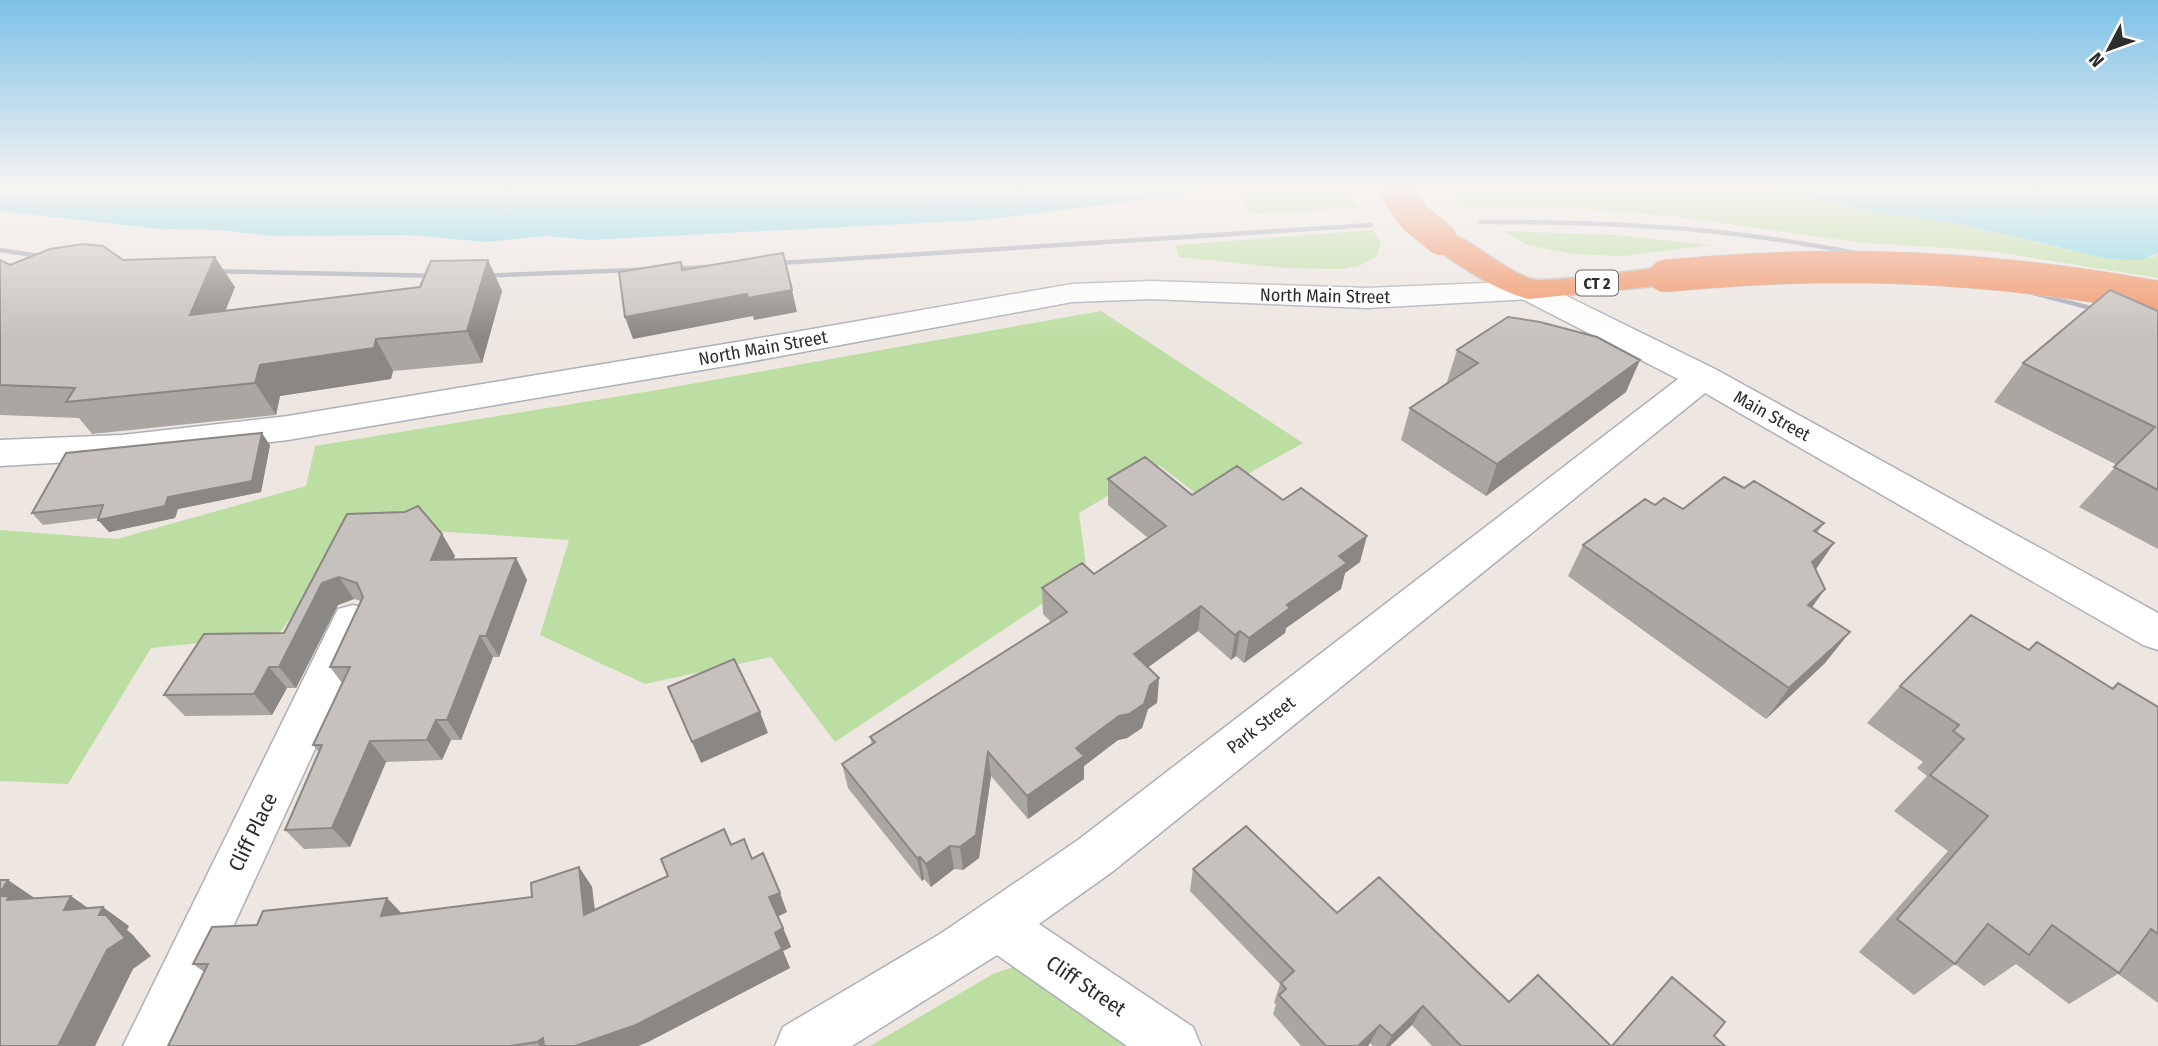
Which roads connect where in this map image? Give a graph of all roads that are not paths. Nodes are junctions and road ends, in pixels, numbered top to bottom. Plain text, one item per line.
1 (1441, 239) edge
2 (1529, 290) junction
3 (2158, 297) edge
4 (1703, 377) junction
5 (0, 453) edge
6 (355, 617) edge
7 (2158, 633) edge
8 (998, 926) junction
9 (150, 1046) edge
10 (802, 1046) edge
11 (1174, 1046) edge

1 - 2 highway, Main Street, bridge
2 - 3 highway, CT 2, bridge
2 - 4 street, Main Street
2 - 5 street, North Main Street
4 - 7 street, Main Street
4 - 8 street, Park Street
6 - 9 street, Cliff Place
8 - 10 street, Park Street
8 - 11 street, Cliff Street

